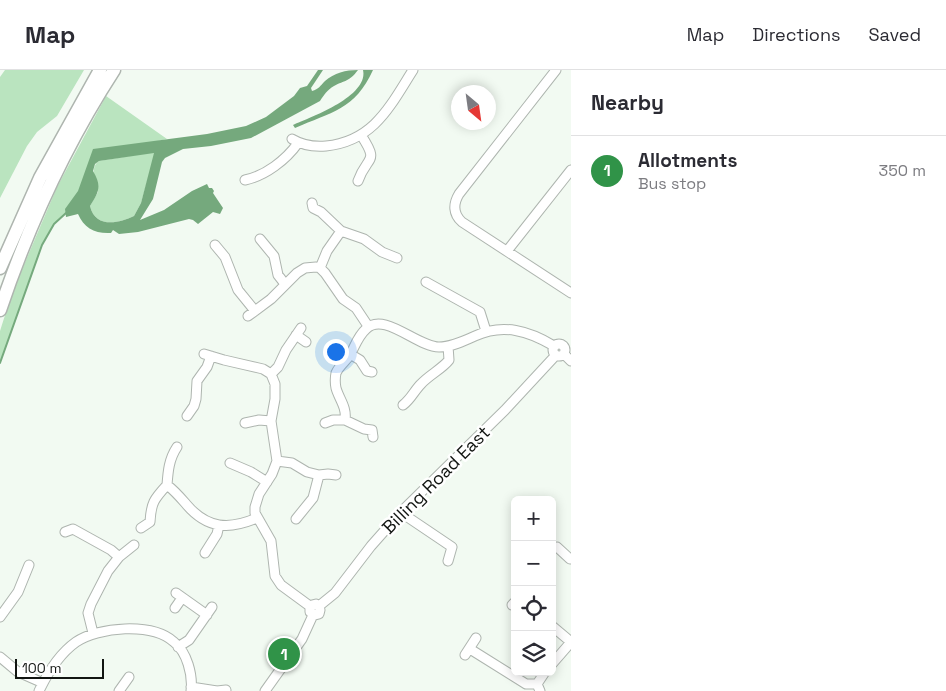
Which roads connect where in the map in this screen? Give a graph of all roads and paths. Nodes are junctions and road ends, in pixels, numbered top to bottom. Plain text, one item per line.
1 (100, 70) edge
2 (114, 70) edge
3 (413, 70) edge
4 (556, 70) edge
5 (362, 135) junction
6 (62, 149) junction
7 (571, 170) edge
8 (357, 174) dead end
9 (245, 181) dead end
10 (312, 203) dead end
11 (341, 231) junction
12 (266, 242) dead end
13 (215, 251) dead end
14 (507, 251) junction
15 (397, 258) dead end
16 (0, 268) edge
17 (320, 268) junction
18 (284, 284) junction
19 (430, 287) dead end
20 (571, 293) edge
21 (0, 310) edge
22 (368, 326) junction
23 (486, 331) junction
24 (306, 342) dead end
25 (448, 346) junction
26 (562, 348) edge
27 (350, 354) junction
28 (571, 361) edge
29 (372, 372) dead end
30 (271, 374) junction
31 (415, 408) dead end
32 (187, 417) dead end
33 (345, 420) junction
34 (271, 421) junction
35 (244, 423) dead end
36 (324, 424) dead end
37 (373, 437) dead end
38 (172, 450) dead end
39 (277, 461) junction
40 (230, 462) dead end
41 (319, 475) junction
42 (336, 476) dead end
43 (267, 482) junction
44 (167, 485) junction
45 (402, 511) junction
46 (257, 518) junction
47 (296, 519) dead end
48 (219, 526) junction
49 (141, 528) dead end
50 (65, 532) dead end
51 (134, 545) dead end
52 (571, 546) edge
53 (564, 553) dead end
54 (205, 554) dead end
55 (119, 558) junction
56 (448, 561) dead end
57 (29, 565) dead end
58 (175, 608) dead end
59 (314, 609) junction
60 (0, 617) edge
61 (556, 629) edge
62 (93, 633) junction
63 (476, 638) dead end
64 (571, 642) edge
65 (178, 646) junction
66 (0, 657) edge
67 (556, 659) edge
68 (544, 676) edge
69 (41, 687) edge
70 (539, 688) edge
71 (191, 689) edge
72 (220, 690) edge
73 (265, 691) edge

1 - 6 highway
2 - 6 highway
3 - 5 street
4 - 14 street
5 - 8 street
5 - 9 street
6 - 16 highway
6 - 21 highway
7 - 14 street
10 - 11 street
11 - 15 street
11 - 17 street
12 - 18 street
13 - 18 street
14 - 20 street
17 - 18 street
17 - 22 street
19 - 23 street
22 - 25 street
22 - 27 street
23 - 25 street
23 - 26 street
24 - 30 street
25 - 31 street
26 - 28 street
26 - 45 street, Billing Road East
27 - 29 street
27 - 33 street
30 - 32 street
30 - 34 street
33 - 36 street
33 - 37 street
34 - 35 street
34 - 39 street
38 - 44 street
39 - 41 street
39 - 43 street
40 - 43 street
41 - 42 street
41 - 47 street
43 - 46 street
44 - 48 street
44 - 49 street
45 - 56 street
45 - 59 street, Billing Road East
46 - 48 street
46 - 59 street
48 - 54 street
50 - 55 street
51 - 55 street
52 - 53 street
55 - 62 street
57 - 60 street
58 - 65 street
59 - 73 street, Billing Road East
61 - 64 street
62 - 65 street
62 - 69 street
63 - 70 street
64 - 67 street
65 - 71 street
66 - 69 street
68 - 70 street
71 - 72 street

